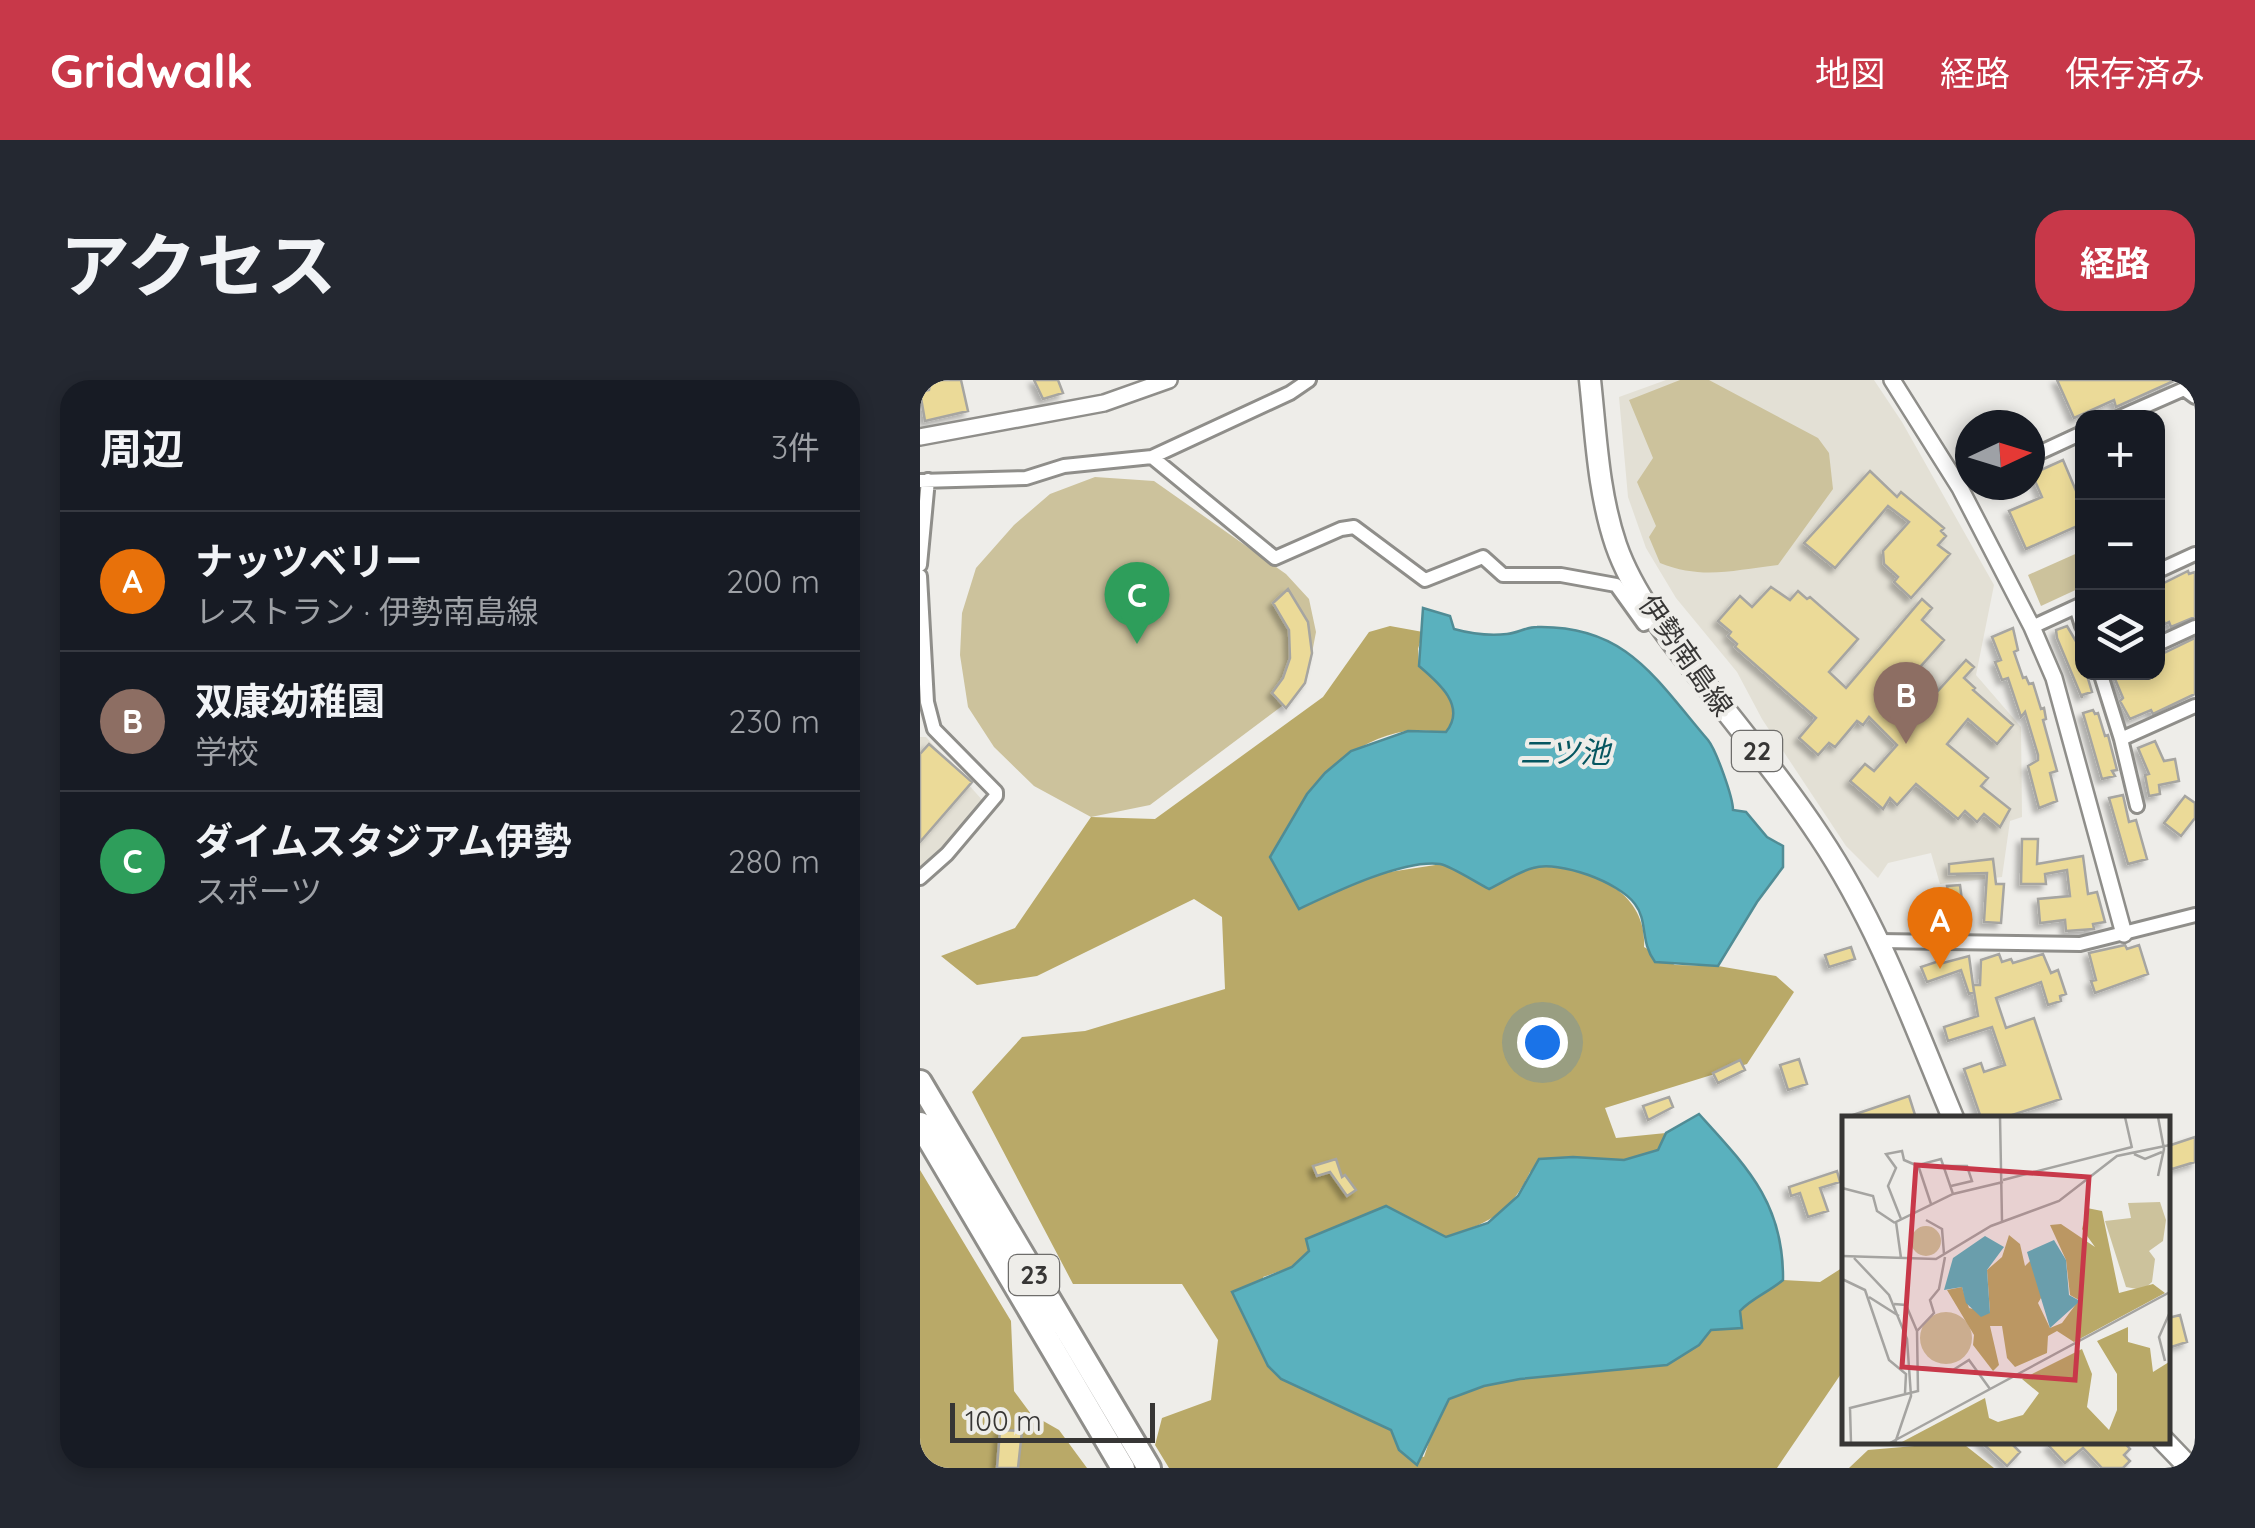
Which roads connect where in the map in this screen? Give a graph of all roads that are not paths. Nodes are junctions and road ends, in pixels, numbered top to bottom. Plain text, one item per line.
1 (1169, 380) edge
2 (1309, 380) edge
3 (1590, 380) edge
4 (1892, 380) edge
5 (2193, 389) edge
6 (2135, 410) edge
7 (2075, 436) edge
8 (920, 437) edge
9 (2045, 450) edge
10 (1152, 457) junction
11 (1955, 471) edge
12 (924, 480) edge
13 (1972, 500) edge
14 (2195, 554) edge
15 (920, 564) edge
16 (2165, 568) edge
17 (920, 576) edge
18 (2075, 608) edge
19 (1656, 618) junction
20 (2032, 626) junction
21 (2195, 627) edge
22 (2165, 641) edge
23 (2103, 680) edge
24 (2195, 706) edge
25 (2122, 739) junction
26 (2138, 806) dead end
27 (920, 878) edge
28 (2195, 915) edge
29 (2124, 934) junction
30 (1880, 941) junction
31 (920, 1082) edge
32 (1952, 1116) edge
33 (920, 1124) edge
34 (2165, 1443) edge
35 (1123, 1468) edge
36 (1148, 1468) edge
37 (2190, 1468) edge

1 - 8 street
2 - 10 street
3 - 19 main road, 伊勢南島線 / 22
4 - 11 street
5 - 6 street
7 - 9 street
10 - 12 street
10 - 19 street
12 - 15 street
13 - 20 street
14 - 16 street
17 - 27 street
18 - 20 street
19 - 30 main road, 伊勢南島線 / 22
20 - 29 street
21 - 22 street
23 - 25 street
24 - 25 street
25 - 26 street
28 - 29 street
29 - 30 street
30 - 32 main road, 伊勢南島線 / 22
31 - 36 highway, 23
33 - 35 highway, 23
34 - 37 main road

